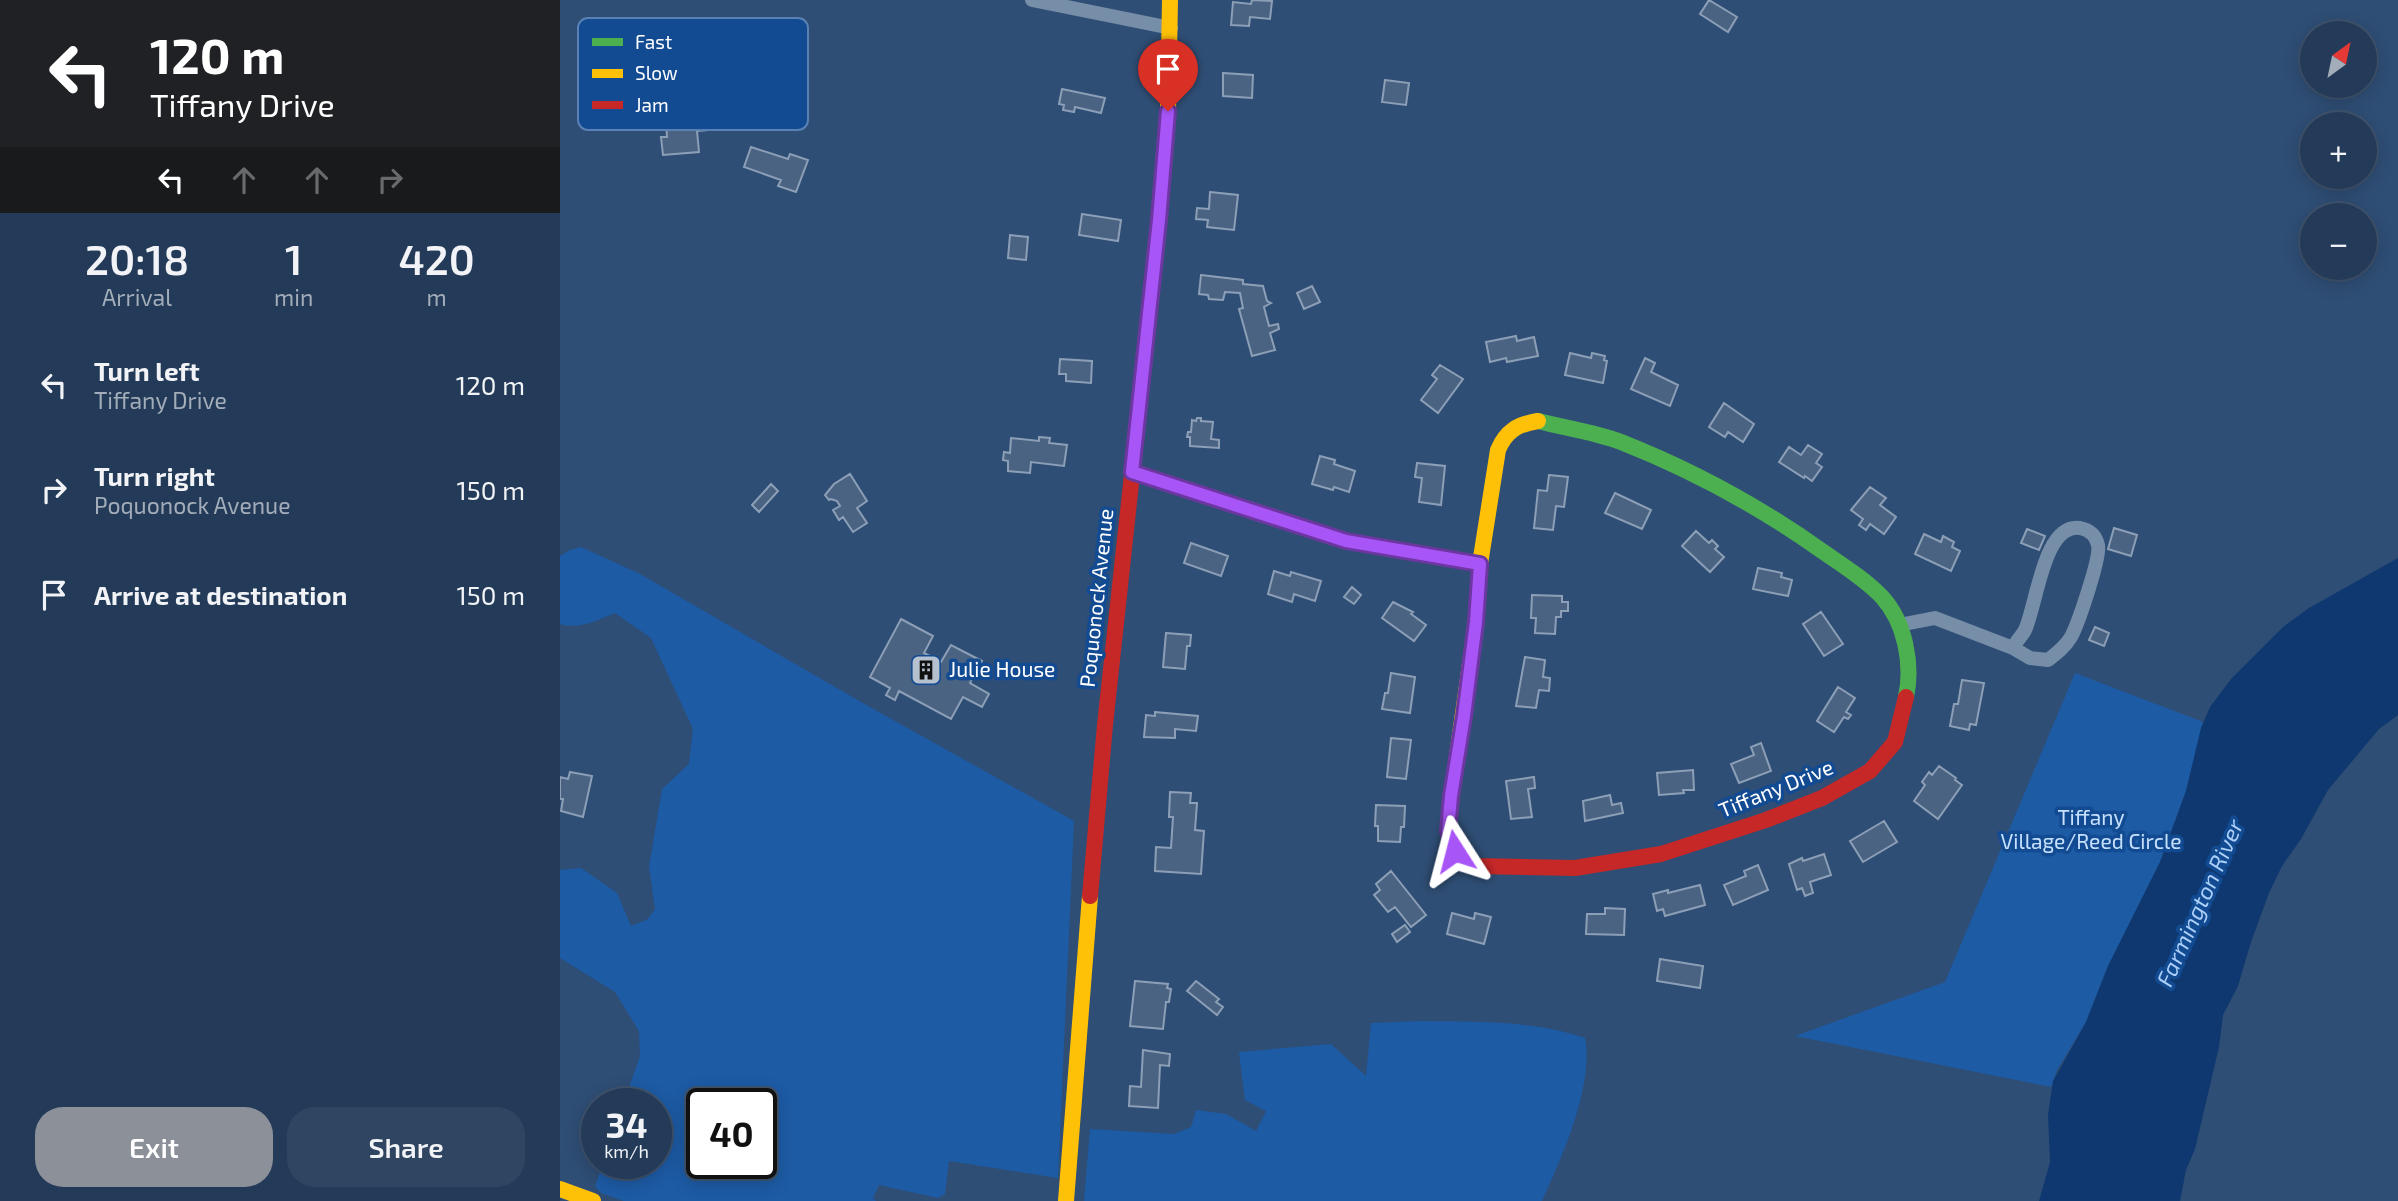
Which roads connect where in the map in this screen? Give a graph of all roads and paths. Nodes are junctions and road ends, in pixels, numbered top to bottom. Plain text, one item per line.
1 (1032, 0) edge
2 (1170, 0) edge
3 (1171, 28) junction
4 (1132, 472) junction
5 (1480, 564) junction
6 (1899, 625) junction
7 (2013, 648) junction
8 (560, 1189) edge
9 (593, 1201) edge
10 (1066, 1201) edge

1 - 3 street
2 - 3 street, Poquonock Avenue
3 - 4 street, Poquonock Avenue
4 - 5 street
4 - 10 street, Poquonock Avenue
5 - 6 street, Tiffany Drive
5 - 6 street, Tiffany Drive
6 - 7 street
7 - 7 street
8 - 9 street

